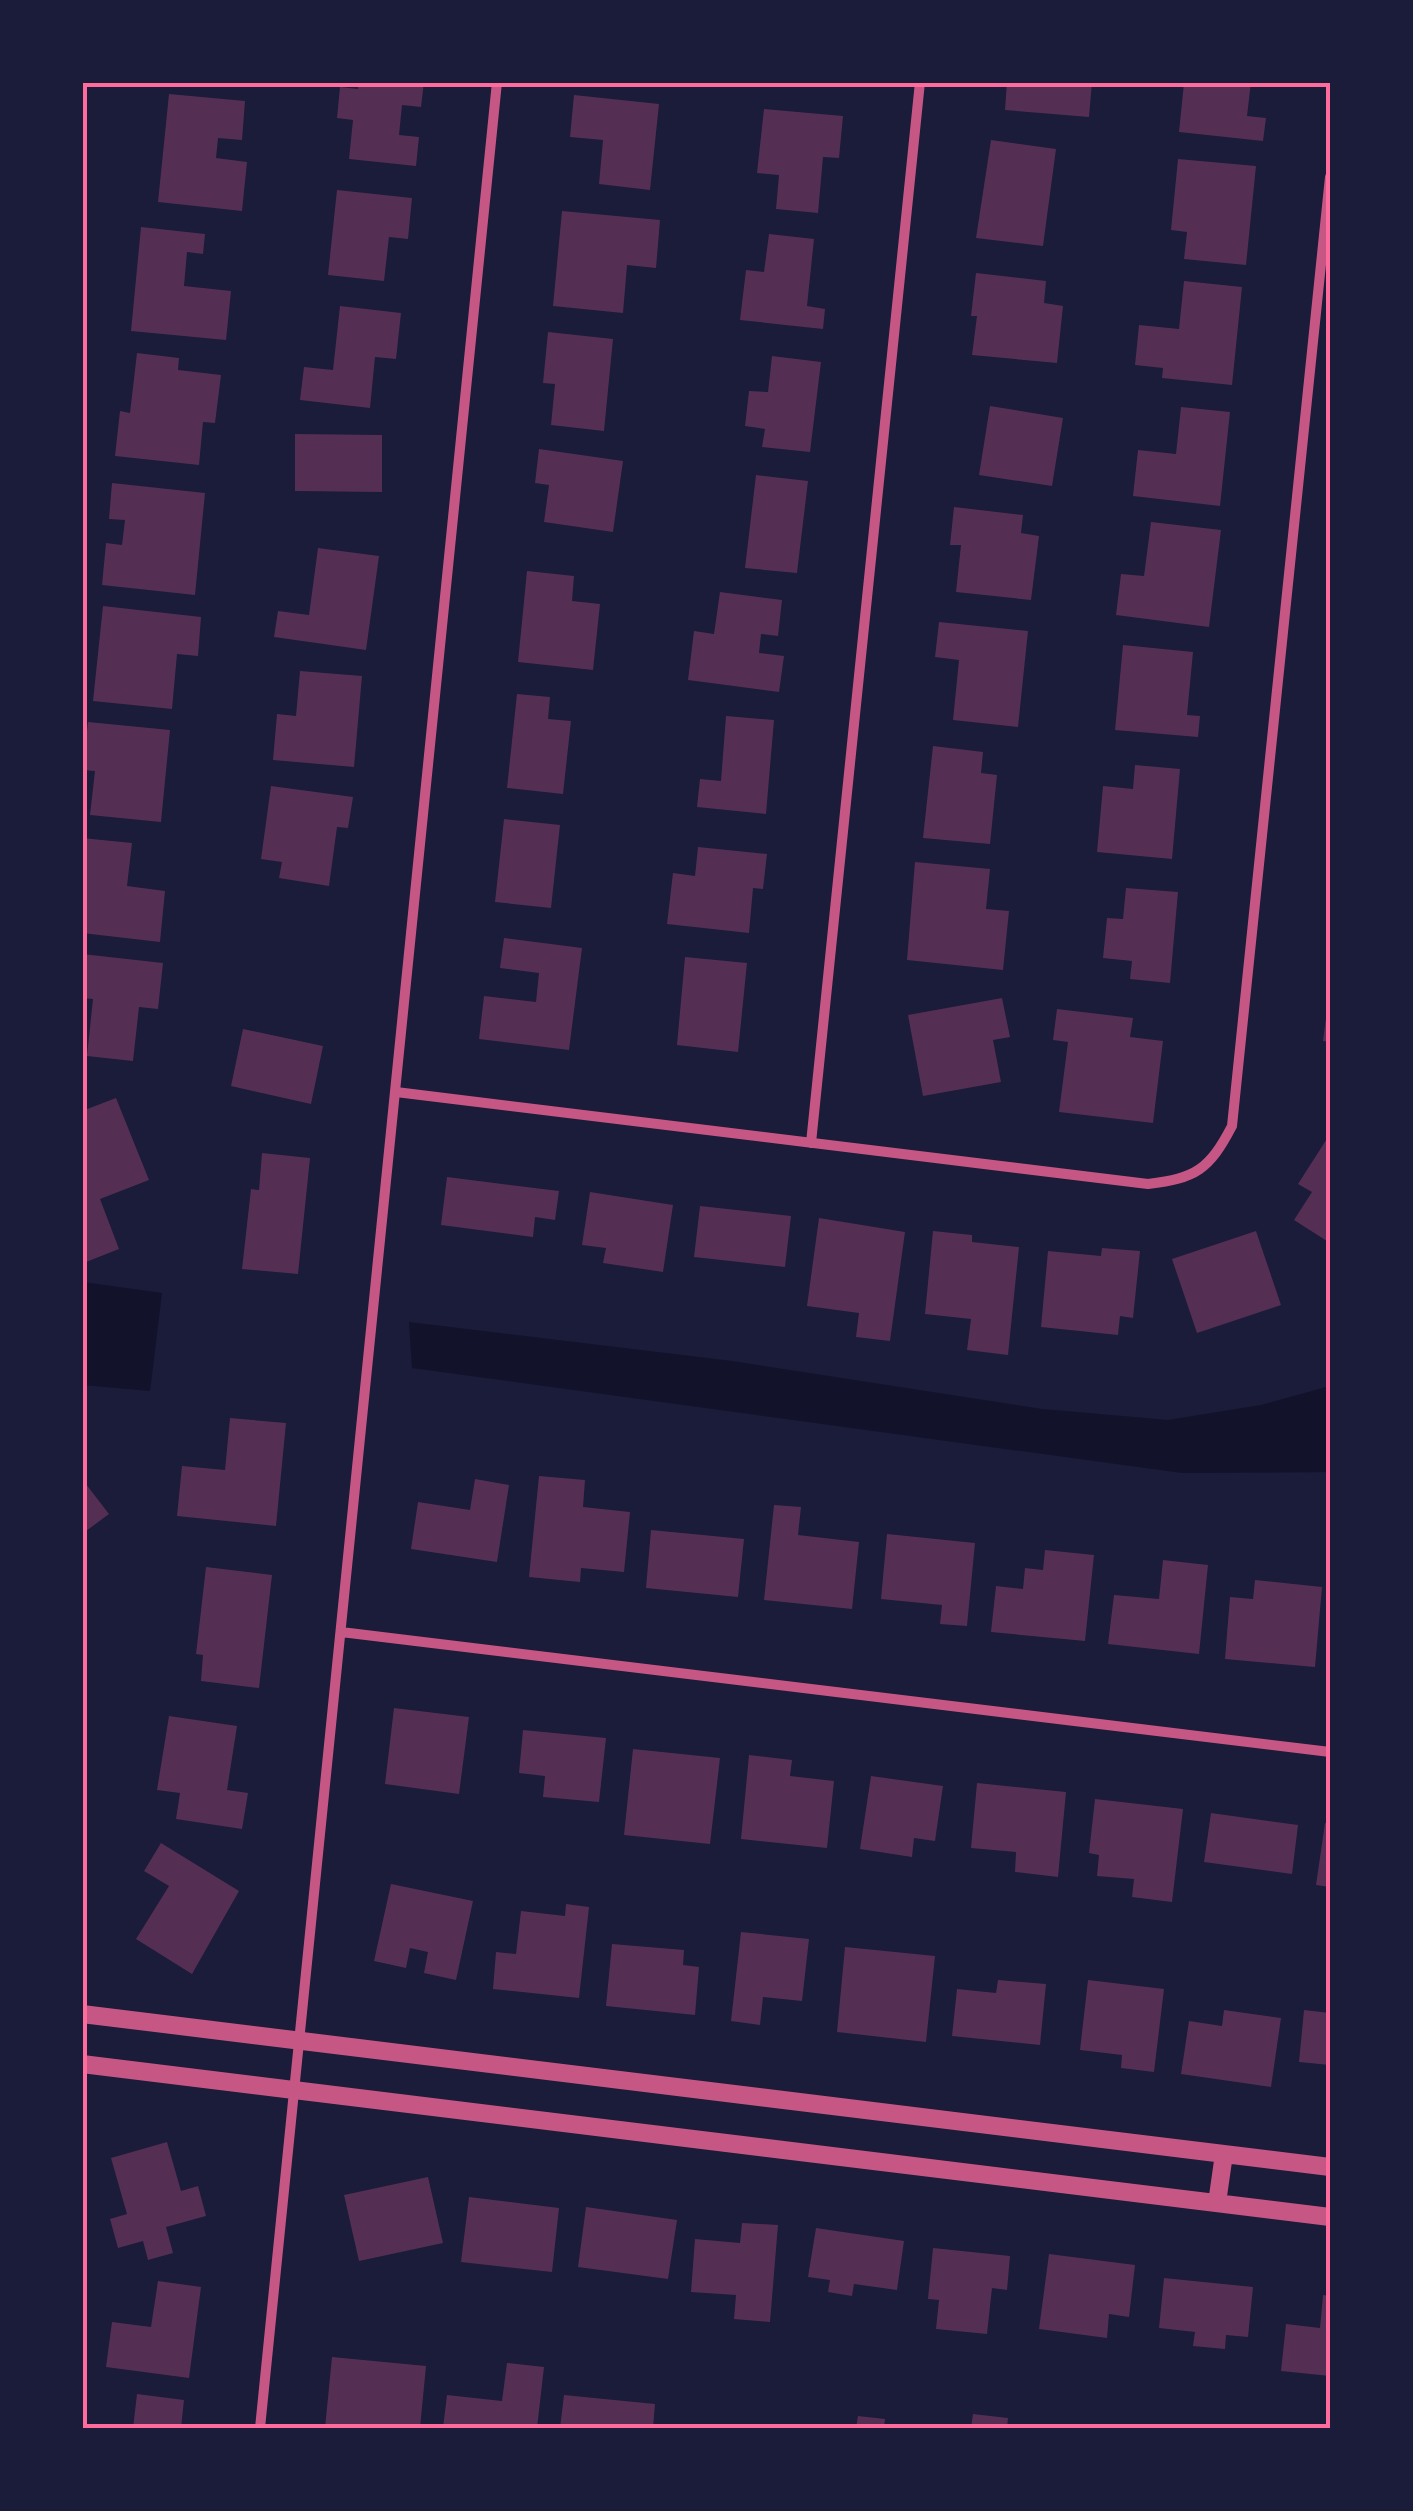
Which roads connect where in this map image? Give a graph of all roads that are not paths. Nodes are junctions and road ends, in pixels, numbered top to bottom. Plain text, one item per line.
1 (497, 82) edge
2 (920, 82) edge
3 (1330, 176) edge
4 (396, 1092) junction
5 (811, 1143) junction
6 (341, 1632) junction
7 (1330, 1752) edge
8 (82, 2014) edge
9 (300, 2041) junction
10 (82, 2064) edge
11 (294, 2091) junction
12 (1224, 2154) junction
13 (1330, 2166) edge
14 (1216, 2203) junction
15 (1330, 2217) edge
16 (260, 2428) edge

1 - 4 street
2 - 5 street
3 - 5 street
4 - 5 street
4 - 6 street
6 - 7 street
6 - 9 street
8 - 9 street
9 - 11 street
9 - 12 street
10 - 11 street
11 - 14 street
11 - 16 street
12 - 13 street
12 - 14 street
14 - 15 street

